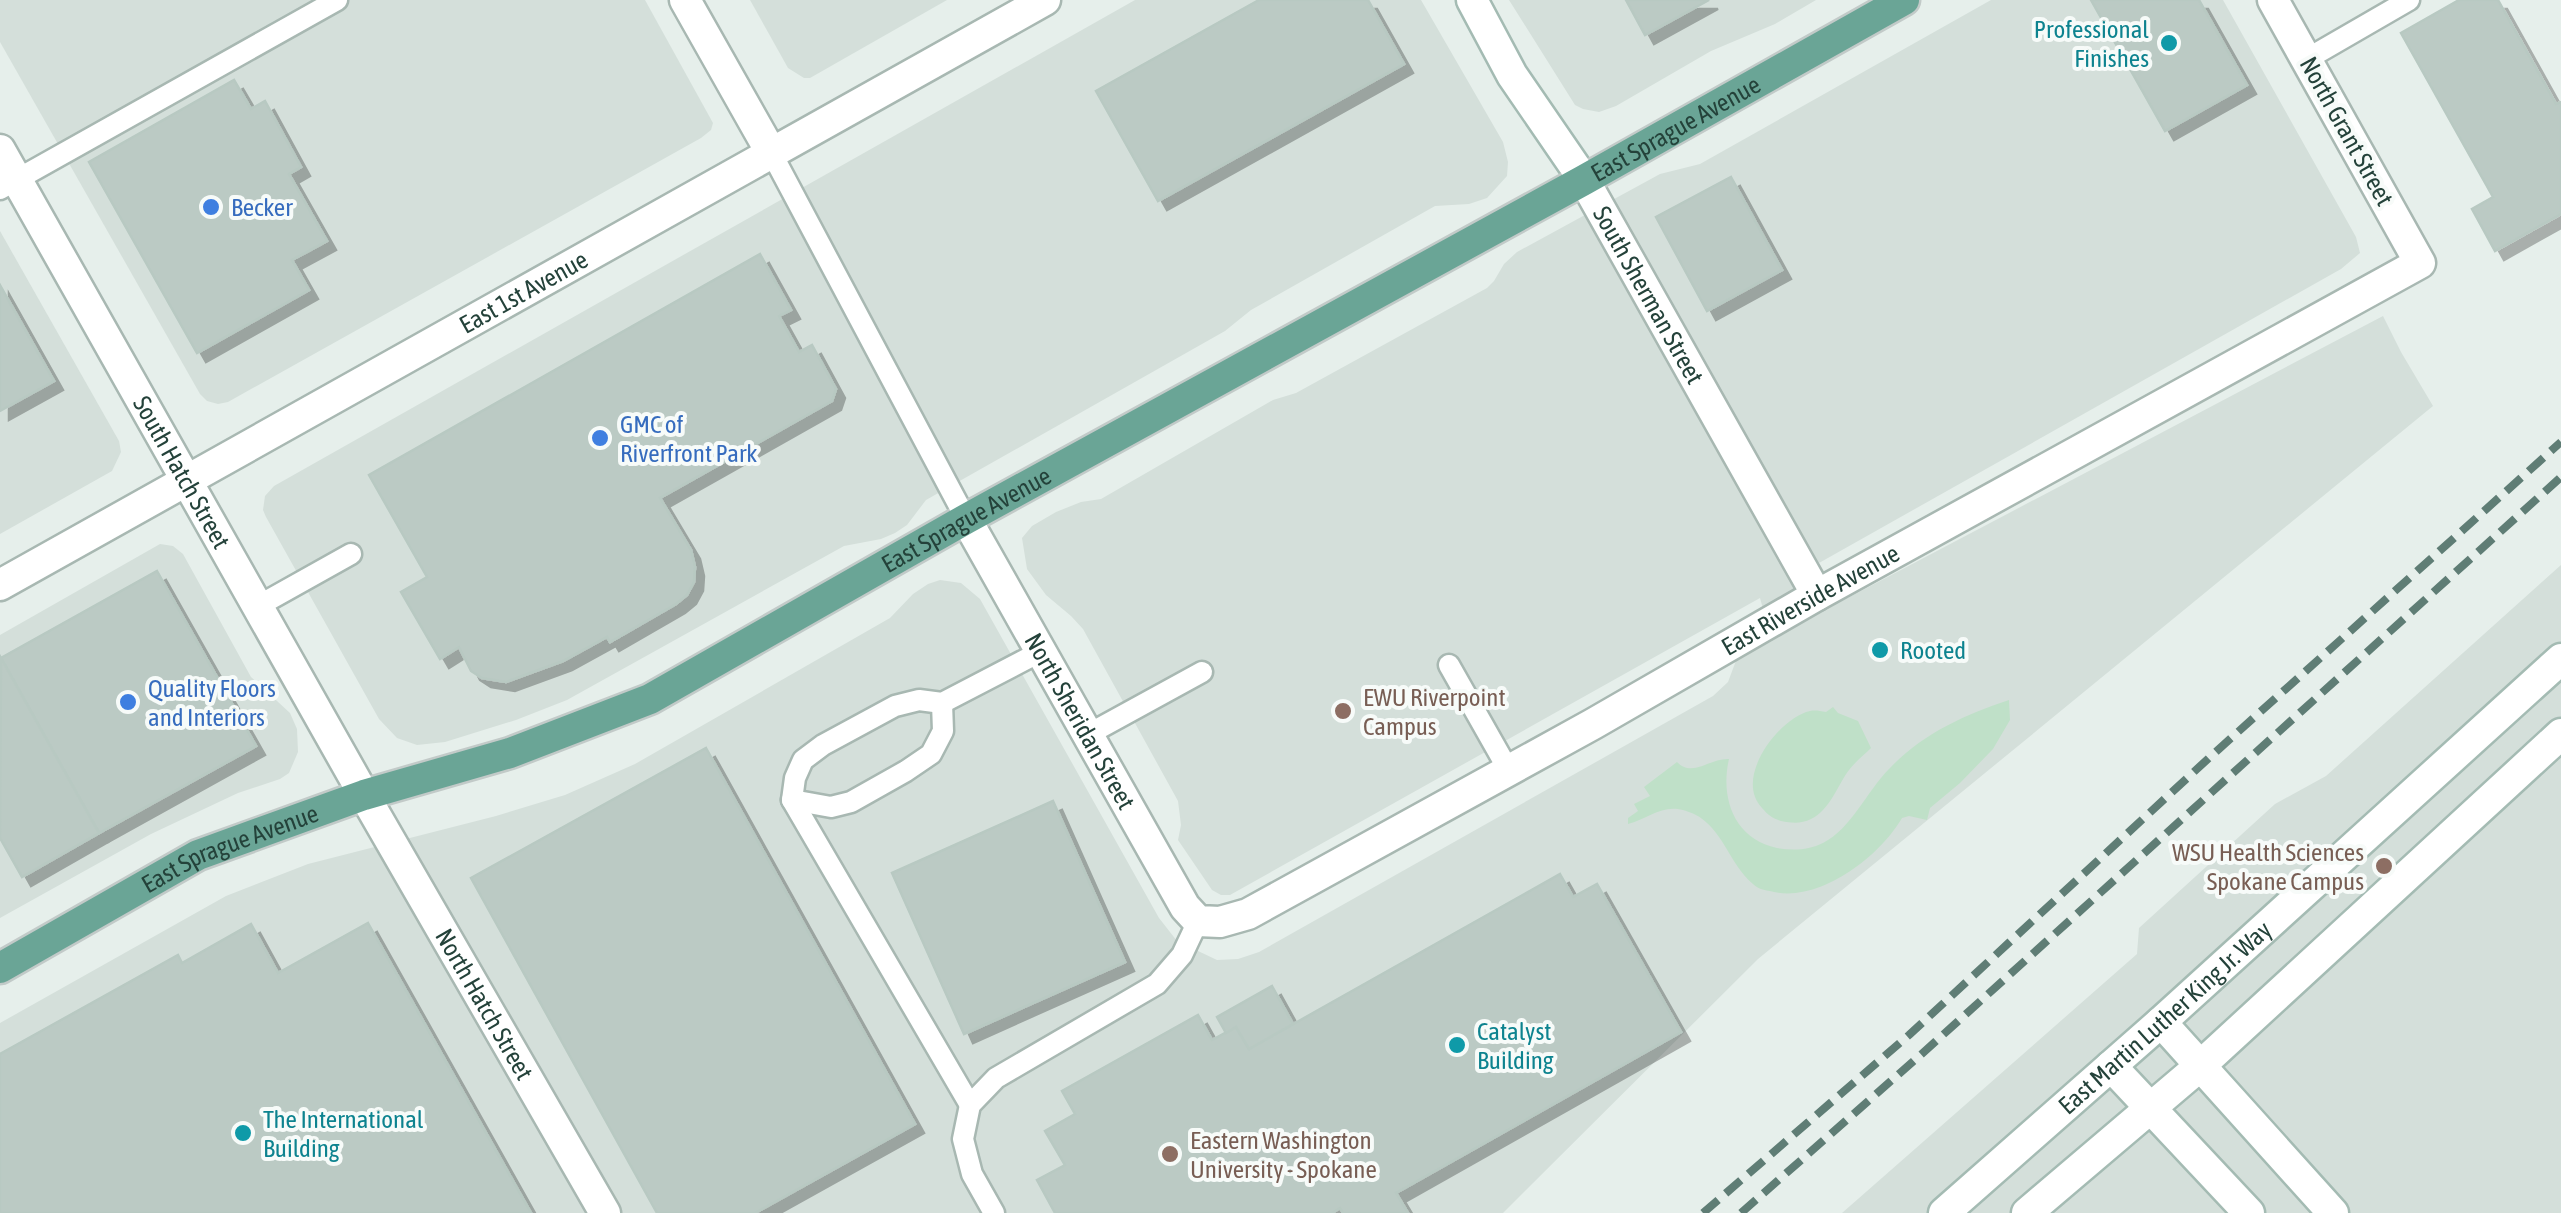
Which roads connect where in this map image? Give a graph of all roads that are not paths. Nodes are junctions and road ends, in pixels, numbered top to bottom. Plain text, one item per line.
1 (337, 0) edge
2 (686, 0) edge
3 (1045, 0) edge
4 (1472, 0) edge
5 (1904, 0) edge
6 (2273, 0) edge
7 (2409, 0) edge
8 (2307, 59) junction
9 (0, 150) edge
10 (772, 154) junction
11 (1584, 180) junction
12 (8, 185) edge
13 (2420, 263) joint
14 (188, 482) junction
15 (966, 519) junction
16 (351, 554) dead end
17 (0, 585) edge
18 (1817, 595) junction
19 (258, 606) junction
20 (1040, 652) junction
21 (2561, 660) edge
22 (1449, 665) dead end
23 (1202, 672) dead end
24 (942, 702) junction
25 (2561, 734) edge
26 (1087, 735) junction
27 (1509, 771) junction
28 (364, 795) junction
29 (792, 800) junction
30 (1198, 922) junction
31 (0, 968) edge
32 (2161, 1022) junction
33 (2110, 1066) junction
34 (2200, 1066) junction
35 (970, 1105) junction
36 (2151, 1110) junction
37 (605, 1213) edge
38 (994, 1213) edge
39 (1944, 1213) edge
40 (2027, 1213) edge
41 (2249, 1213) edge
42 (2333, 1213) edge

1 - 12 lane
2 - 10 street
3 - 10 street, East 1st Avenue
4 - 11 street, South Sherman Street
5 - 11 main road, East Sprague Avenue
6 - 8 street, North Grant Street
7 - 8 lane
8 - 13 street, North Grant Street
9 - 12 street, South Hatch Street
10 - 14 street, East 1st Avenue
10 - 15 lane
11 - 15 main road, East Sprague Avenue
11 - 18 street, South Sherman Street
12 - 14 street, South Hatch Street
13 - 18 street, East Riverside Avenue
14 - 17 street, East 1st Avenue
14 - 19 street, South Hatch Street
15 - 20 street, North Sheridan Street
15 - 28 main road, East Sprague Avenue
16 - 19 lane
18 - 27 street, East Riverside Avenue
19 - 28 street, South Hatch Street
20 - 24 lane
20 - 26 street, North Sheridan Street
21 - 32 street, East Martin Luther King Jr. Way
22 - 27 lane
23 - 26 lane
24 - 29 lane
24 - 29 lane
25 - 34 street
26 - 30 street, North Sheridan Street
27 - 30 street, East Riverside Avenue
28 - 31 main road, East Sprague Avenue
28 - 37 street, North Hatch Street
29 - 35 lane
30 - 35 lane
32 - 33 street, East Martin Luther King Jr. Way
32 - 34 street
33 - 36 street
33 - 39 street, East Martin Luther King Jr. Way
34 - 36 street
34 - 42 street
35 - 38 lane
36 - 40 street
36 - 41 street

